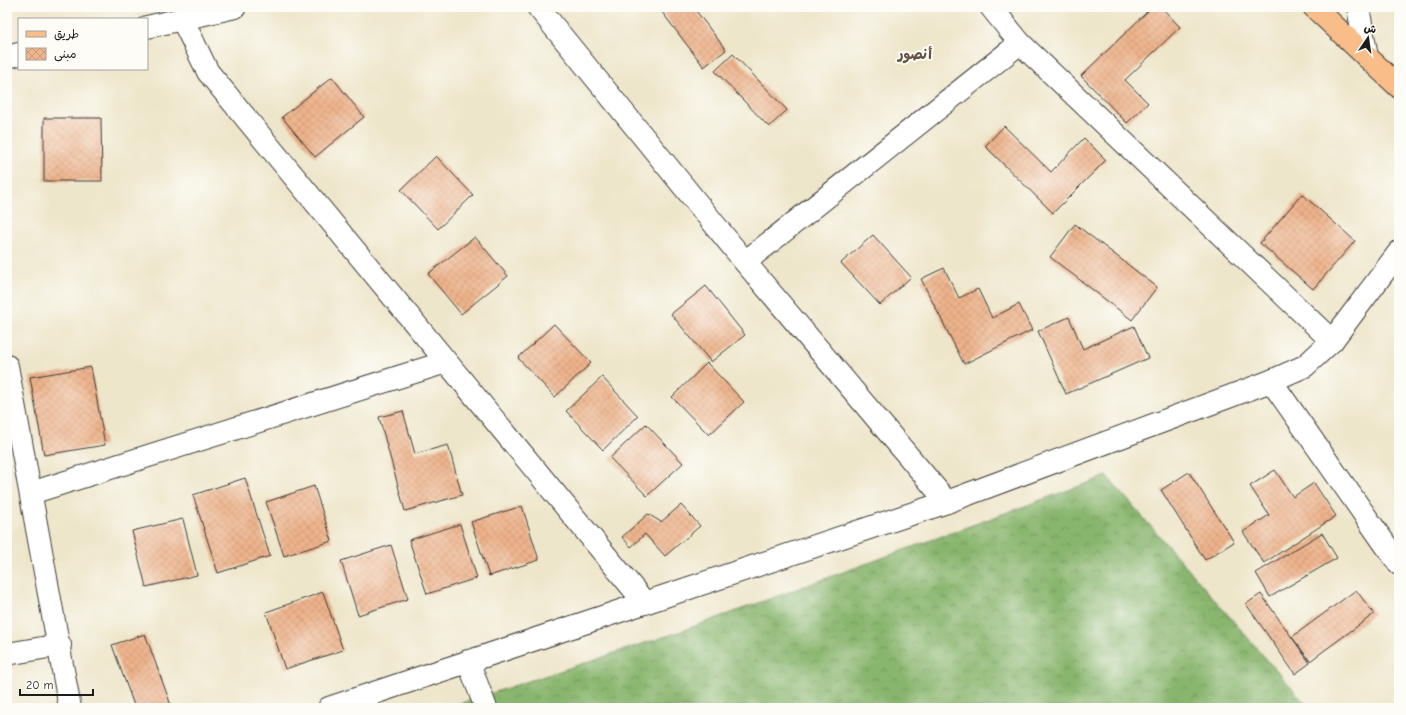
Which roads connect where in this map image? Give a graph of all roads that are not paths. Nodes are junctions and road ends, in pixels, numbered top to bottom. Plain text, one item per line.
1 (235, 7) edge
2 (538, 7) edge
3 (991, 7) edge
4 (1314, 7) edge
5 (1358, 7) edge
6 (182, 19) junction
7 (148, 27) edge
8 (1020, 43) junction
9 (18, 54) edge
10 (7, 57) edge
11 (1367, 57) junction
12 (1399, 87) edge
13 (1399, 252) edge
14 (745, 262) junction
15 (1332, 341) junction
16 (446, 362) junction
17 (7, 366) edge
18 (1271, 381) junction
19 (31, 493) junction
20 (947, 502) junction
21 (1399, 564) edge
22 (645, 603) junction
23 (60, 645) junction
24 (7, 654) edge
25 (468, 661) junction
26 (70, 708) edge
27 (329, 708) edge
28 (486, 708) edge

1 - 6 street
2 - 14 street
3 - 8 street
4 - 11 main road
5 - 11 street
6 - 7 street
6 - 16 street
8 - 14 street
8 - 15 street
9 - 10 street
11 - 12 main road
13 - 15 street
14 - 20 street
15 - 18 street
16 - 19 street
16 - 22 street
17 - 19 street
18 - 20 street
18 - 21 street
19 - 23 street
20 - 22 street
22 - 25 street
23 - 24 street
23 - 26 street
25 - 27 street
25 - 28 street

